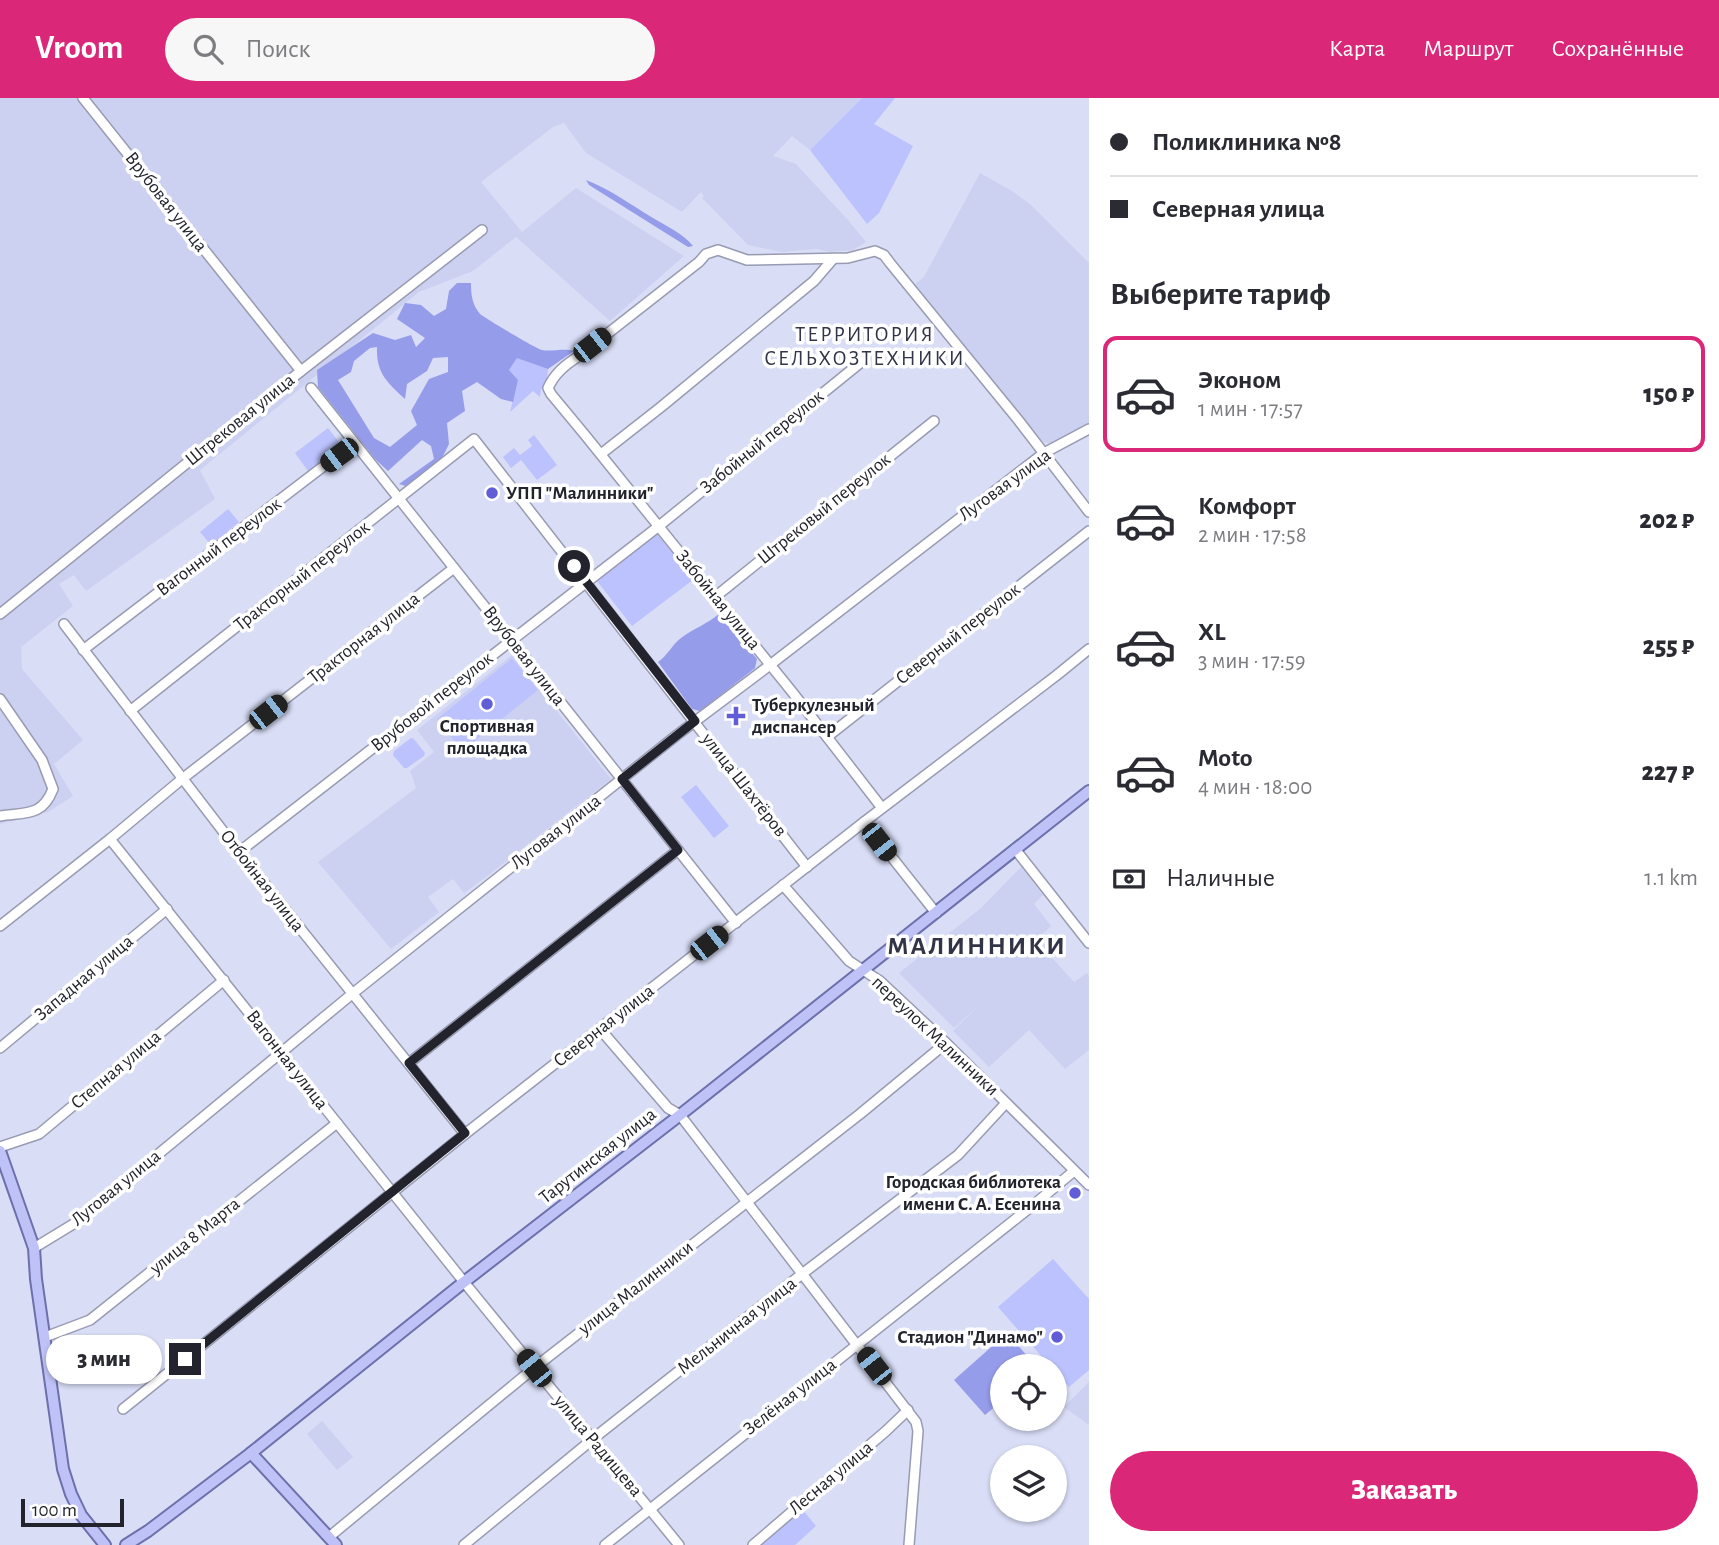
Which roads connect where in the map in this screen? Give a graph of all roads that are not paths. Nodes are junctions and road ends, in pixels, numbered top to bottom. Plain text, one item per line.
1 (83, 98) edge
2 (482, 230) dead end
3 (833, 259) junction
4 (865, 359) dead end
5 (302, 370) junction
6 (311, 388) dead end
7 (934, 421) dead end
8 (1089, 429) edge
9 (474, 439) joint
10 (355, 443) junction
11 (1044, 453) junction
12 (601, 454) junction
13 (399, 500) junction
14 (1089, 512) edge
15 (659, 526) junction
16 (1089, 531) edge
17 (454, 568) junction
18 (586, 582) junction
19 (715, 597) junction
20 (0, 614) edge
21 (64, 624) dead end
22 (512, 640) junction
23 (1089, 649) edge
24 (83, 650) junction
25 (770, 666) junction
26 (0, 699) edge
27 (130, 711) junction
28 (695, 721) junction
29 (827, 737) junction
30 (182, 779) junction
31 (622, 779) junction
32 (1089, 790) edge
33 (882, 808) junction
34 (0, 816) edge
35 (864, 822) junction
36 (110, 839) junction
37 (1015, 849) junction
38 (678, 850) junction
39 (239, 852) junction
40 (807, 867) junction
41 (783, 885) junction
42 (167, 909) junction
43 (936, 913) junction
44 (736, 923) junction
45 (0, 926) edge
46 (1089, 943) edge
47 (864, 970) junction
48 (224, 980) junction
49 (352, 994) junction
50 (600, 1029) junction
51 (946, 1043) junction
52 (0, 1048) edge
53 (281, 1052) junction
54 (409, 1063) junction
55 (1006, 1103) junction
56 (680, 1115) junction
57 (337, 1123) junction
58 (465, 1133) junction
59 (0, 1149) edge
60 (1074, 1171) junction
61 (1089, 1185) edge
62 (393, 1193) junction
63 (747, 1203) junction
64 (34, 1248) junction
65 (802, 1274) junction
66 (464, 1282) junction
67 (45, 1337) junction
68 (857, 1344) junction
69 (534, 1368) junction
70 (123, 1409) dead end
71 (908, 1410) junction
72 (593, 1439) junction
73 (251, 1453) junction
74 (650, 1508) junction
75 (333, 1541) edge
76 (106, 1545) edge
77 (126, 1545) edge
78 (464, 1545) edge
79 (605, 1545) edge
80 (679, 1545) edge
81 (753, 1545) edge
82 (909, 1545) edge

1 - 5 street, Врубовая улица
2 - 5 street, Штрековая улица
3 - 11 street
3 - 12 street
3 - 12 street, Забойная улица
4 - 15 street, Забойный переулок
5 - 20 street, Штрековая улица
6 - 10 street, Врубовая улица
7 - 19 street, Штрековый переулок
8 - 11 street, Луговая улица
9 - 13 street, Тракторный переулок
9 - 18 street, улица Шахтёров
10 - 13 street, Врубовая улица
10 - 24 street, Вагонный переулок
11 - 14 street
11 - 25 street, Луговая улица
12 - 15 street, Забойная улица
13 - 17 street, Врубовая улица
13 - 27 street, Тракторный переулок
15 - 18 street, Врубовой переулок
15 - 19 street, Забойная улица
16 - 29 street, Северный переулок
17 - 22 street, Врубовая улица
17 - 30 street, Тракторная улица
18 - 22 street, Врубовой переулок
18 - 28 street, улица Шахтёров
19 - 25 street, Забойная улица
21 - 24 street, Отбойная улица
22 - 31 street, Врубовая улица
22 - 39 street, Врубовой переулок
23 - 33 street, Северная улица
24 - 27 street, Отбойная улица
25 - 28 street, Луговая улица
25 - 29 street, Забойная улица
26 - 34 street
27 - 30 street, Отбойная улица
28 - 31 street, Луговая улица
28 - 40 street, улица Шахтёров
29 - 33 street, Забойная улица
30 - 36 street, Тракторная улица
30 - 39 street, Отбойная улица
31 - 38 street, Врубовая улица
31 - 49 street, Луговая улица
32 - 37 main road, Тарутинская улица
33 - 35 street, Северная улица
35 - 40 street, Северная улица
35 - 43 street
36 - 42 street, Вагонная улица
36 - 45 street, Тракторная улица
37 - 43 main road, Тарутинская улица
37 - 46 street
38 - 44 street, Врубовая улица
38 - 54 street
39 - 49 street, Отбойная улица
40 - 41 street, Северная улица
41 - 44 street, Северная улица
41 - 47 street, переулок Малинники
42 - 48 street, Вагонная улица
42 - 52 street, Западная улица
43 - 47 main road, Тарутинская улица
44 - 50 street, Северная улица
47 - 51 street, переулок Малинники
47 - 56 main road, Тарутинская улица
48 - 53 street, Вагонная улица
48 - 59 street, Степная улица
49 - 53 street, Луговая улица
49 - 54 street, Отбойная улица
50 - 56 street
50 - 58 street, Северная улица
51 - 55 street, переулок Малинники
51 - 63 street, улица Малинники
53 - 57 street, Вагонная улица
53 - 64 street, Луговая улица
54 - 58 street, Отбойная улица
55 - 60 street, переулок Малинники
55 - 65 street, Мельничная улица
56 - 63 street
56 - 66 main road, Тарутинская улица
57 - 62 street, Вагонная улица
57 - 67 street, улица 8 Марта
58 - 62 street, Северная улица
59 - 64 main road
60 - 61 street, переулок Малинники
60 - 68 street, Зелёная улица
62 - 66 street, Вагонная улица
62 - 70 street, Северная улица
63 - 65 street
63 - 69 street, улица Малинники
64 - 67 main road
65 - 68 street
65 - 72 street, Мельничная улица
66 - 69 street, улица Радищева
66 - 73 main road, Тарутинская улица
67 - 76 main road
68 - 71 street
68 - 74 street, Зелёная улица
69 - 72 street, улица Радищева
69 - 75 street, улица Малинники
71 - 81 street, Лесная улица
71 - 82 street
72 - 74 street, улица Радищева
72 - 78 street, Мельничная улица
73 - 75 main road
73 - 77 main road, Тарутинская улица
74 - 79 street, Зелёная улица
74 - 80 street, улица Радищева

